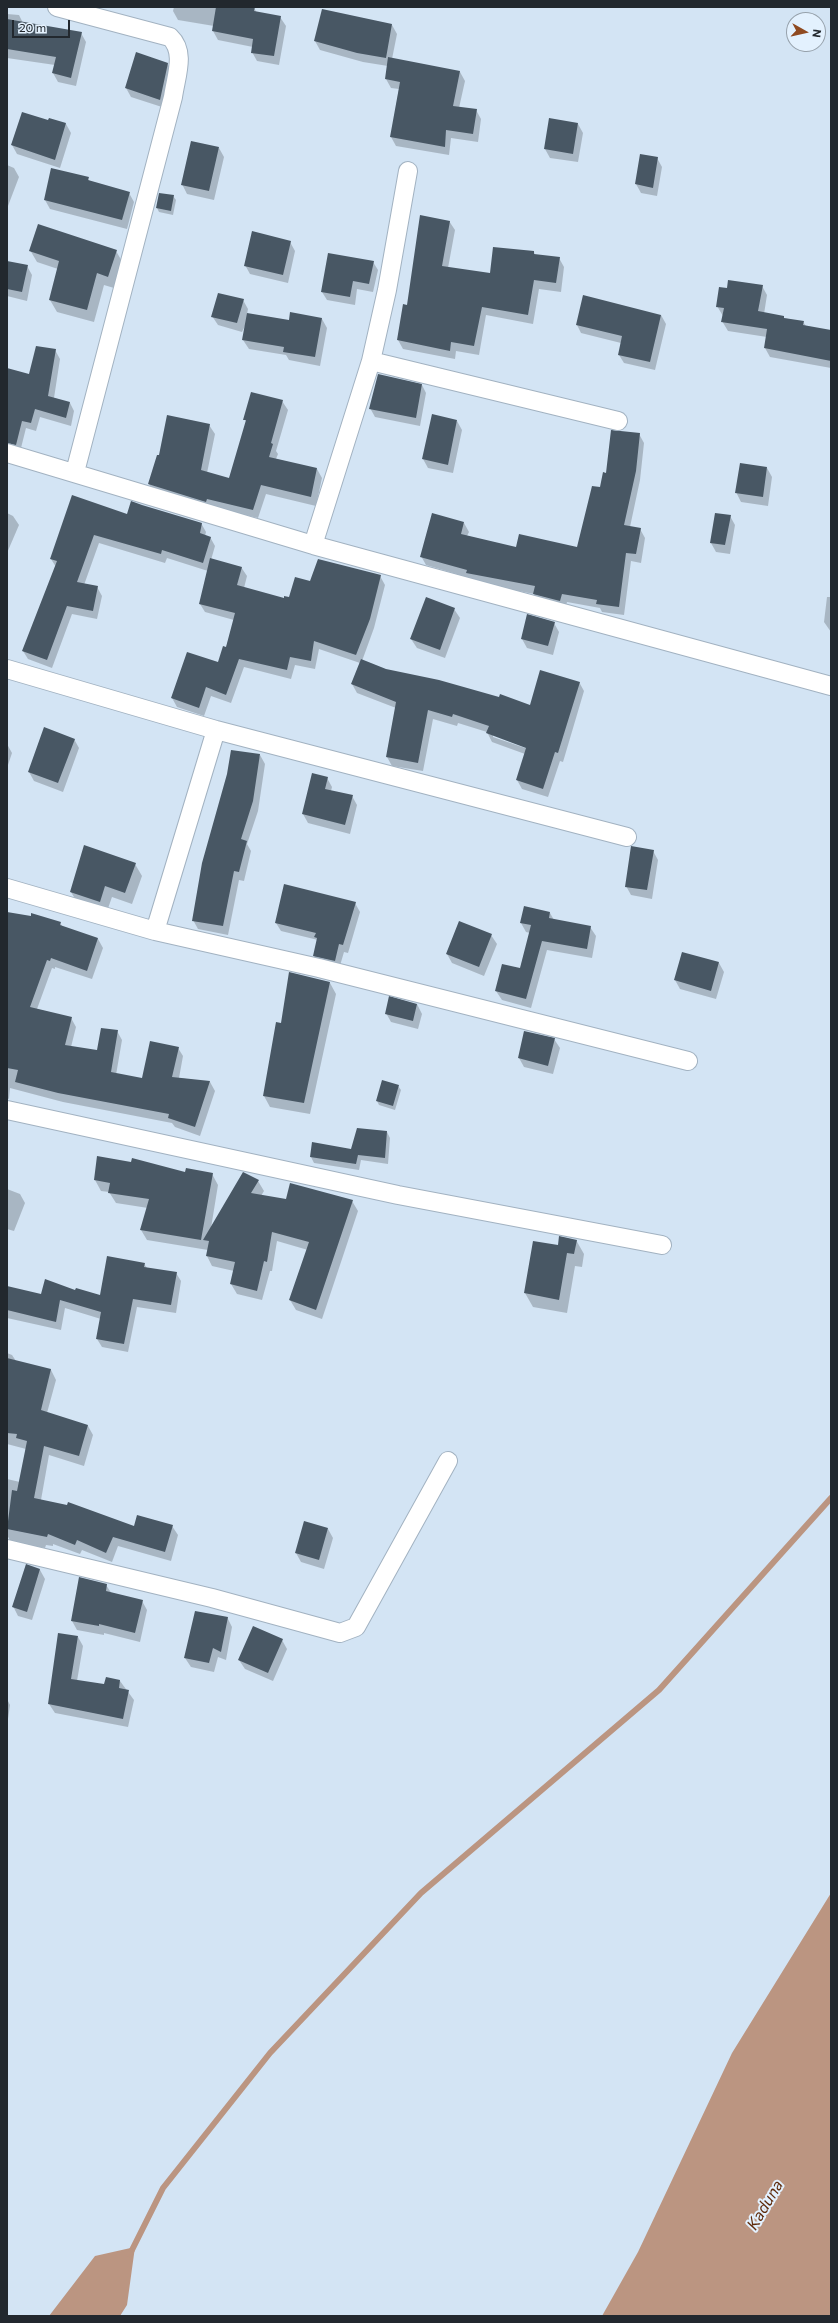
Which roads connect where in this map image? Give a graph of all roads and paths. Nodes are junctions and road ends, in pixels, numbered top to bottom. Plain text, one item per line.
1 (57, 7) edge
2 (408, 171) dead end
3 (371, 361) junction
4 (618, 421) dead end
5 (7, 453) edge
6 (75, 472) junction
7 (313, 545) junction
8 (7, 668) edge
9 (831, 686) edge
10 (216, 730) junction
11 (627, 838) dead end
12 (7, 888) edge
13 (155, 931) junction
14 (688, 1061) dead end
15 (7, 1110) edge
16 (662, 1244) dead end
17 (448, 1461) dead end
18 (7, 1549) edge

1 - 6 street
2 - 3 street
3 - 4 street
3 - 7 street
5 - 6 street
6 - 7 street
7 - 9 street
8 - 10 street
10 - 11 street
10 - 13 street
12 - 13 street
13 - 14 street
15 - 16 street
17 - 18 street

